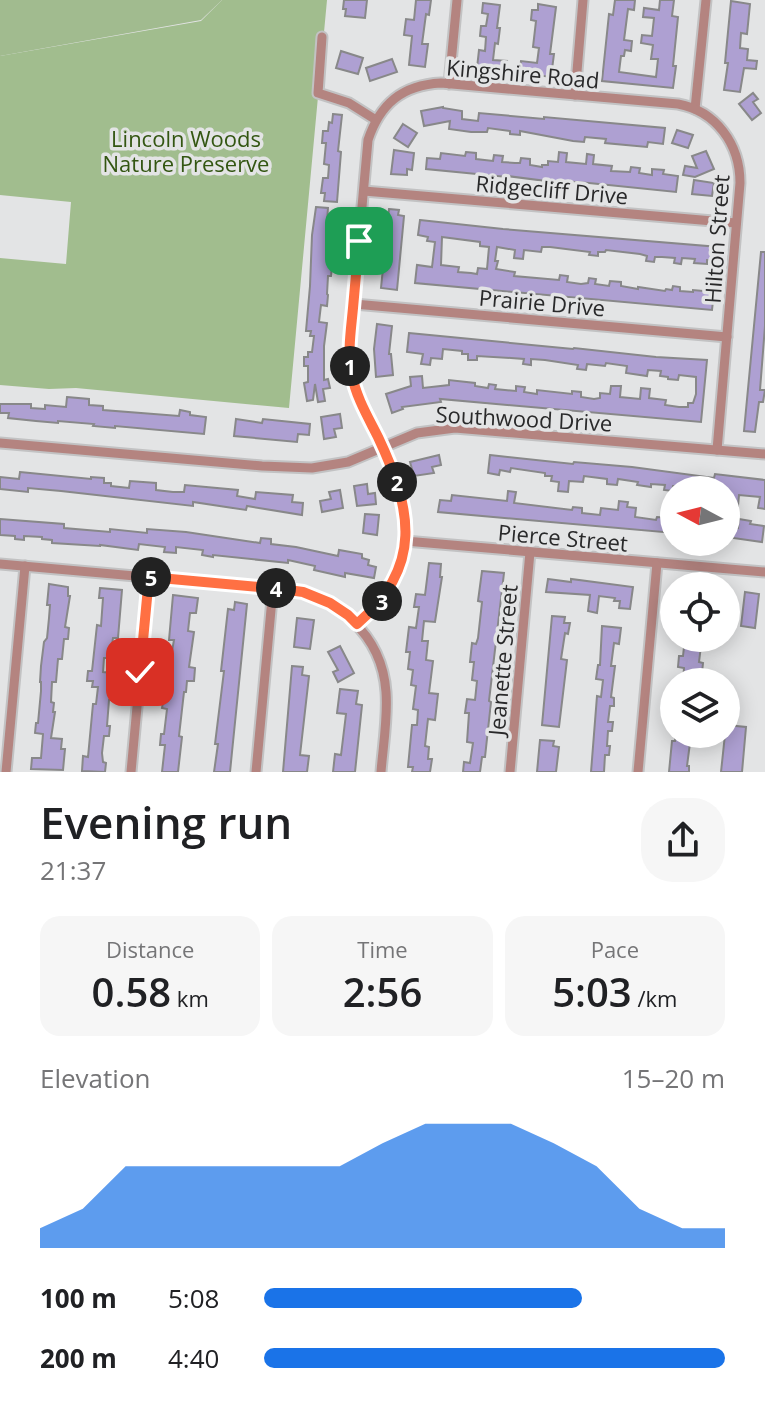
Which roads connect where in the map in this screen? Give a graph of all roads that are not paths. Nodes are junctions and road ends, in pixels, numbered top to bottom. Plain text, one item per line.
1 (457, 0) edge
2 (583, 0) edge
3 (706, 0) edge
4 (322, 37) dead end
5 (449, 84) junction
6 (575, 95) junction
7 (695, 109) junction
8 (376, 120) junction
9 (364, 191) junction
10 (736, 223) junction
11 (354, 304) junction
12 (727, 337) junction
13 (0, 443) edge
14 (382, 447) junction
15 (717, 450) junction
16 (765, 454) edge
17 (405, 541) junction
18 (530, 552) junction
19 (657, 563) junction
20 (0, 564) edge
21 (25, 566) junction
22 (765, 572) edge
23 (149, 577) junction
24 (273, 588) junction
25 (357, 624) junction
26 (6, 772) edge
27 (131, 772) edge
28 (256, 772) edge
29 (381, 772) edge
30 (510, 772) edge
31 (638, 772) edge

1 - 5 street
2 - 6 street
3 - 7 street
4 - 8 street
5 - 6 street, Kingshire Road
5 - 8 street, Kingshire Road
6 - 7 street, Kingshire Road
7 - 10 street, Hilton Street
8 - 9 street
9 - 10 street, Ridgecliff Drive
9 - 11 street
10 - 12 street, Hilton Street
11 - 12 street, Prairie Drive
11 - 14 street
12 - 15 street, Hilton Street
13 - 14 street, Southwood Drive
14 - 15 street, Southwood Drive
14 - 17 street
15 - 16 street, Southwood Drive
17 - 18 street, Pierce Street
17 - 25 street
18 - 19 street, Pierce Street
18 - 30 street, Jeanette Street
19 - 22 street, Pierce Street
19 - 31 street
20 - 21 street
21 - 23 street
21 - 26 street
23 - 24 street
23 - 27 street
24 - 25 street
24 - 28 street
25 - 29 street

